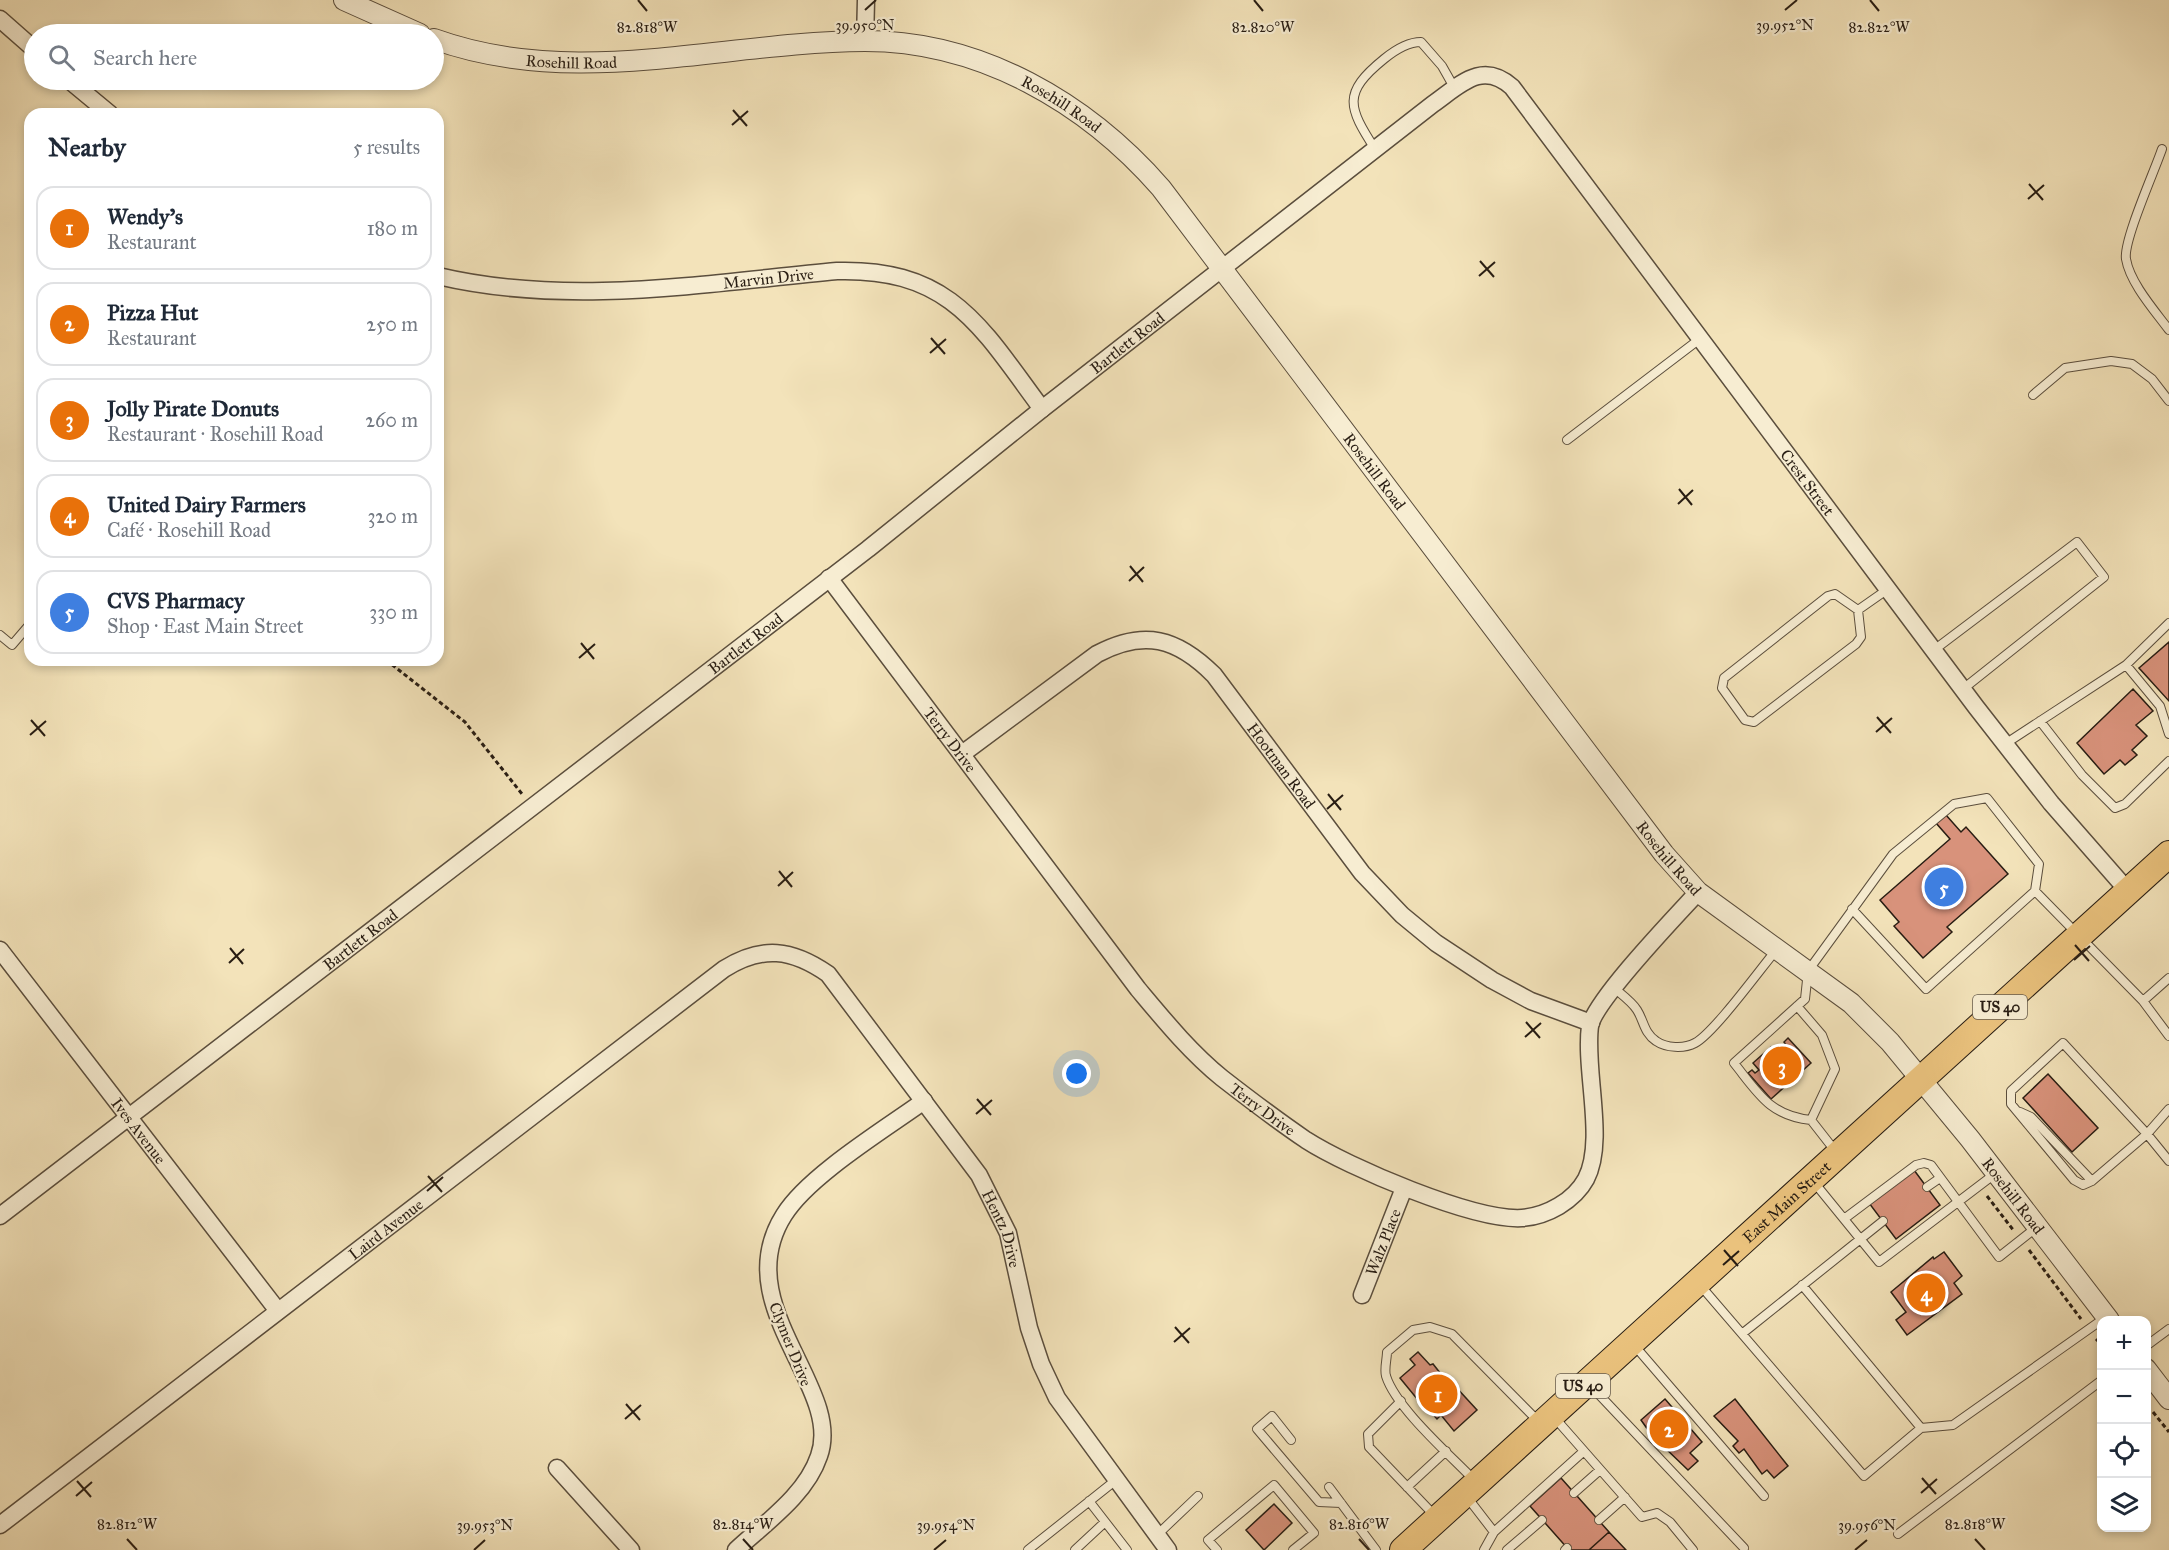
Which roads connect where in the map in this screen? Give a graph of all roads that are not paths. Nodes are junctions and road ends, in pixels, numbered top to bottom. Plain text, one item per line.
1 (344, 0) edge
2 (866, 0) edge
3 (0, 20) edge
4 (398, 24) edge
5 (24, 40) edge
6 (866, 42) junction
7 (444, 43) edge
8 (1491, 75) joint
9 (1455, 88) junction
10 (81, 90) edge
11 (103, 108) edge
12 (1375, 149) junction
13 (2162, 149) dead end
14 (1222, 269) junction
15 (444, 277) edge
16 (2169, 330) edge
17 (1701, 338) junction
18 (2033, 395) dead end
19 (2169, 401) edge
20 (1042, 409) junction
21 (1567, 440) dead end
22 (829, 578) junction
23 (1888, 589) junction
24 (1858, 610) junction
25 (2169, 623) edge
26 (24, 631) edge
27 (0, 635) edge
28 (1934, 650) junction
29 (2126, 665) junction
30 (1963, 689) junction
31 (2040, 721) junction
32 (2169, 734) edge
33 (2005, 744) junction
34 (962, 754) junction
35 (2169, 761) edge
36 (2169, 854) edge
37 (2035, 891) junction
38 (2128, 891) junction
39 (1698, 892) junction
40 (1852, 909) junction
41 (2079, 936) junction
42 (1777, 948) junction
43 (0, 950) edge
44 (778, 953) joint
45 (1808, 971) junction
46 (2168, 980) edge
47 (1614, 988) junction
48 (2143, 1001) junction
49 (1797, 1006) junction
50 (1590, 1023) junction
51 (2169, 1036) edge
52 (1921, 1079) junction
53 (924, 1101) junction
54 (2169, 1109) edge
55 (129, 1117) junction
56 (1811, 1120) junction
57 (2147, 1134) junction
58 (1838, 1154) junction
59 (2169, 1161) edge
60 (1997, 1173) junction
61 (1940, 1178) junction
62 (1812, 1179) junction
63 (1927, 1187) dead end
64 (1404, 1188) junction
65 (1958, 1202) junction
66 (0, 1216) edge
67 (1844, 1219) junction
68 (1883, 1221) dead end
69 (2037, 1227) junction
70 (1860, 1238) junction
71 (1698, 1282) junction
72 (1802, 1286) junction
73 (1362, 1295) dead end
74 (278, 1311) junction
75 (2106, 1316) edge
76 (2097, 1327) edge
77 (2169, 1329) edge
78 (1743, 1333) junction
79 (2151, 1342) edge
80 (1631, 1343) junction
81 (2147, 1370) edge
82 (1588, 1382) junction
83 (2097, 1384) edge
84 (2168, 1396) edge
85 (1401, 1401) junction
86 (1547, 1420) junction
87 (1921, 1428) junction
88 (1292, 1440) dead end
89 (1446, 1451) junction
90 (1584, 1451) junction
91 (557, 1468) dead end
92 (1600, 1470) junction
93 (1116, 1480) junction
94 (1329, 1487) dead end
95 (1407, 1487) junction
96 (1471, 1488) junction
97 (1574, 1493) dead end
98 (1198, 1496) dead end
99 (1764, 1496) dead end
100 (1624, 1497) junction
101 (1085, 1503) junction
102 (1341, 1503) junction
103 (1437, 1519) junction
104 (1542, 1520) dead end
105 (1599, 1520) dead end
106 (1105, 1522) junction
107 (0, 1525) edge
108 (1494, 1532) junction
109 (1898, 1534) dead end
110 (1156, 1535) junction
111 (1305, 1546) edge
112 (1744, 1548) dead end
113 (631, 1550) edge
114 (736, 1550) edge
115 (1028, 1550) edge
116 (1075, 1550) edge
117 (1127, 1550) edge
118 (1168, 1550) edge
119 (1218, 1550) edge
120 (1293, 1550) edge
121 (1376, 1550) edge
122 (1404, 1550) edge
123 (1484, 1550) edge
124 (1507, 1550) edge
125 (1693, 1550) edge

1 - 4 street
2 - 6 street
3 - 5 street
6 - 7 street, Rosehill Road
6 - 14 street, Rosehill Road
8 - 9 street, Bartlett Road
8 - 17 street, Crest Street
9 - 12 street, Bartlett Road
9 - 12 lane
10 - 11 street
12 - 14 street, Bartlett Road
13 - 16 lane
14 - 20 street, Bartlett Road
14 - 39 street, Rosehill Road
15 - 20 street, Marvin Drive
17 - 21 lane
17 - 23 street, Crest Street
18 - 19 lane
20 - 22 street, Bartlett Road
22 - 34 street, Terry Drive
22 - 55 street, Bartlett Road
23 - 24 lane
23 - 28 street, Crest Street
24 - 24 lane
25 - 29 lane
26 - 27 lane
28 - 30 street, Crest Street
28 - 30 lane
29 - 31 lane
29 - 32 lane
30 - 33 street, Crest Street
31 - 33 lane
31 - 35 lane
33 - 38 street, Crest Street
34 - 50 street, Hootman Road
34 - 64 street, Terry Drive
36 - 38 main road, East Main Street / US 40
37 - 40 lane
37 - 40 lane
37 - 41 lane
38 - 41 main road, East Main Street / US 40
39 - 42 street, Rosehill Road
39 - 47 street
40 - 45 lane
41 - 48 lane
41 - 52 main road, East Main Street / US 40
42 - 45 street, Rosehill Road
42 - 47 lane
43 - 55 street, Ives Avenue
44 - 53 street, Hentz Drive
44 - 74 street, Laird Avenue
45 - 49 lane
45 - 52 street, Rosehill Road
46 - 48 lane
47 - 50 street
48 - 51 lane
49 - 56 lane
49 - 56 lane
50 - 64 street, Terry Drive
52 - 58 main road, East Main Street / US 40
52 - 60 street, Rosehill Road
53 - 93 street, Hentz Drive
53 - 114 street, Clymer Drive
54 - 57 lane
55 - 66 street, Bartlett Road
55 - 74 street, Ives Avenue
56 - 58 lane
57 - 57 lane
57 - 59 lane
58 - 62 main road, East Main Street / US 40
60 - 65 lane
60 - 69 street, Rosehill Road
61 - 63 lane
61 - 65 lane
61 - 67 lane
62 - 67 lane
62 - 71 main road, East Main Street / US 40
64 - 73 street, Walz Place
65 - 69 lane
65 - 70 lane
67 - 70 lane
68 - 70 lane
69 - 75 street, Rosehill Road
70 - 72 lane
71 - 78 lane
71 - 80 main road, East Main Street / US 40
72 - 78 lane
72 - 87 lane
74 - 107 street, Laird Avenue
76 - 87 lane
77 - 79 lane
78 - 87 lane
80 - 82 main road, East Main Street / US 40
80 - 99 lane
81 - 84 street
82 - 86 main road, East Main Street / US 40
82 - 112 lane
83 - 109 lane
85 - 86 lane
85 - 89 lane
85 - 95 lane
86 - 90 lane
86 - 96 main road, East Main Street / US 40
88 - 102 lane
89 - 95 lane
89 - 96 lane
90 - 92 lane
90 - 108 lane
91 - 113 street
92 - 97 lane
92 - 100 lane
93 - 101 lane
93 - 110 street, Hentz Drive
94 - 102 lane
95 - 103 lane
96 - 103 main road, East Main Street / US 40
96 - 108 lane
98 - 110 lane
100 - 105 lane
100 - 125 lane
101 - 106 lane
101 - 115 lane
102 - 121 lane
103 - 122 main road, East Main Street / US 40
104 - 124 lane
106 - 116 lane
106 - 117 lane
108 - 123 lane
110 - 118 street, Hentz Drive
111 - 119 lane
111 - 120 lane

